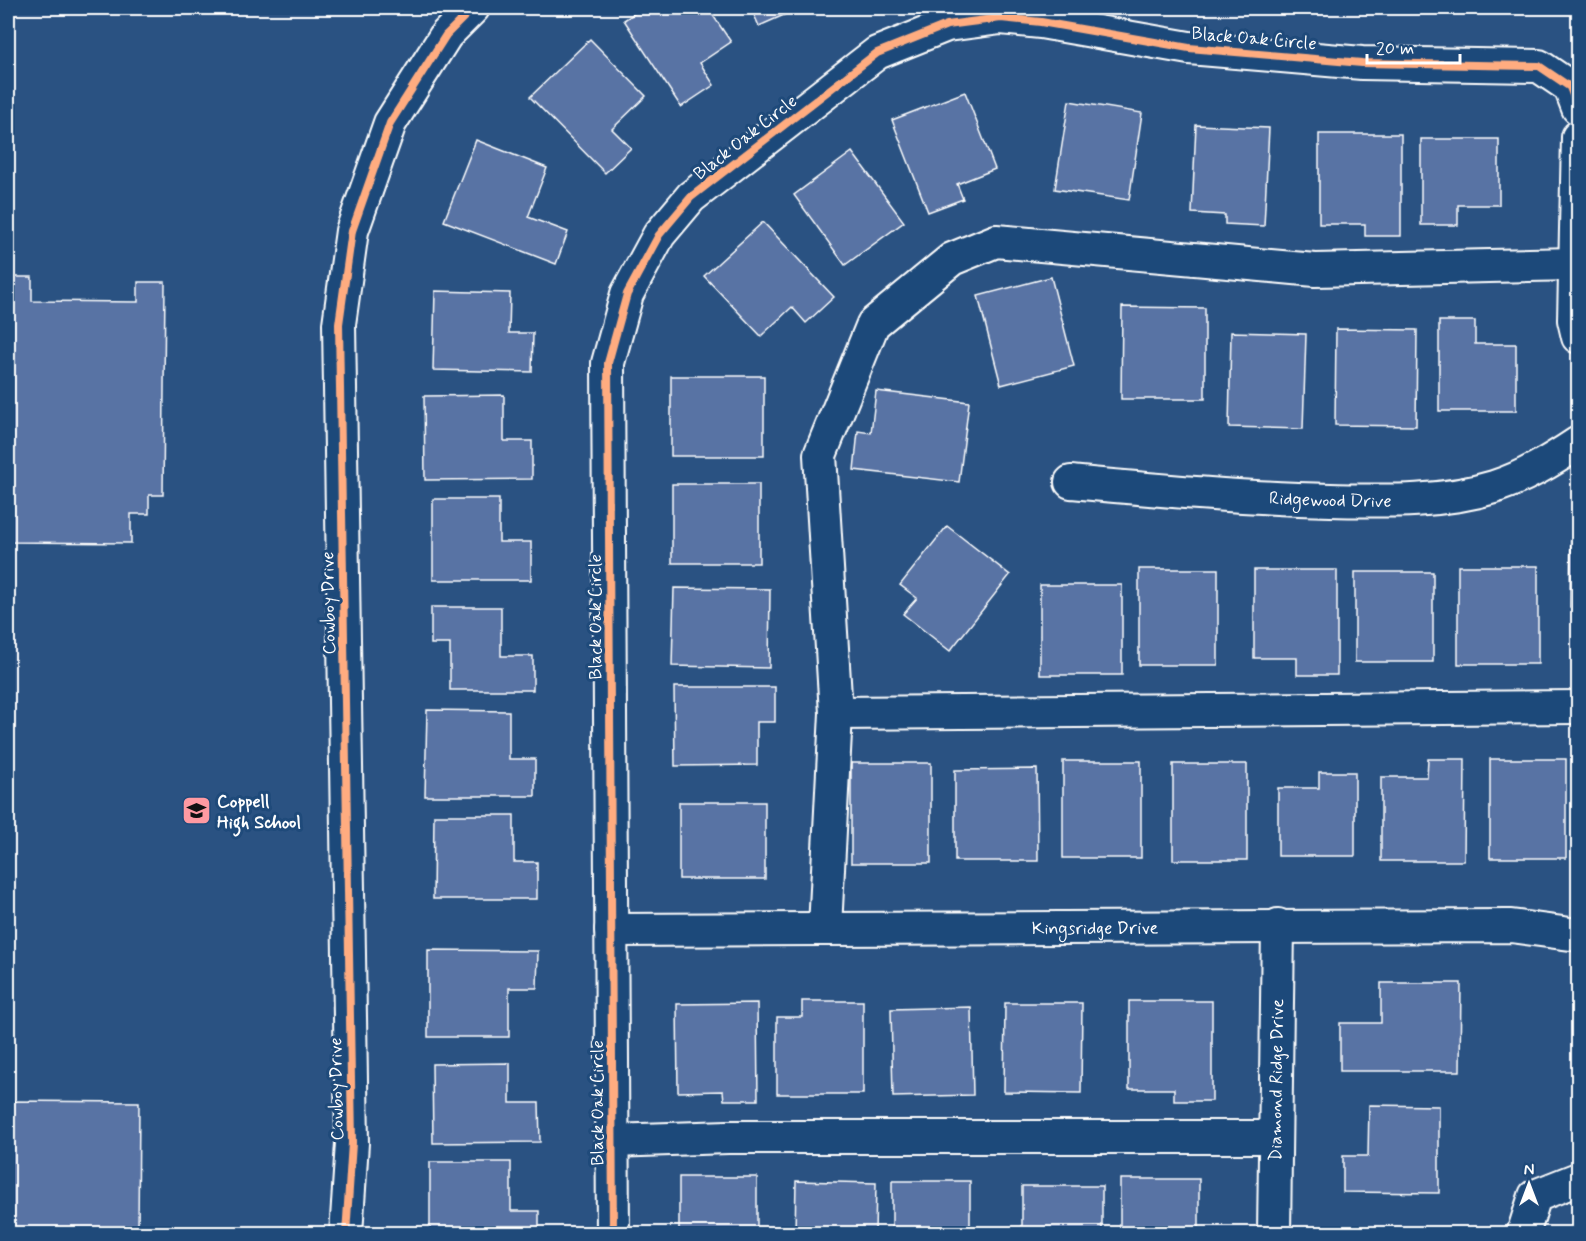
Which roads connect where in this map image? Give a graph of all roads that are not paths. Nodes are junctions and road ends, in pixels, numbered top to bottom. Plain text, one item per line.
1 (474, 8) edge
2 (1578, 108) edge
3 (1578, 137) edge
4 (1576, 264) junction
5 (1578, 337) edge
6 (1578, 443) edge
7 (1071, 482) dead end
8 (1578, 707) edge
9 (836, 714) junction
10 (1278, 925) junction
11 (825, 928) junction
12 (611, 930) junction
13 (1578, 935) edge
14 (1275, 1137) junction
15 (612, 1141) junction
16 (1578, 1179) edge
17 (346, 1233) edge
18 (613, 1233) edge
19 (1274, 1233) edge
20 (1523, 1233) edge

1 - 17 street, Cowboy Drive
2 - 12 street, Black Oak Circle
3 - 4 street
4 - 5 street
4 - 9 street
6 - 7 street, Ridgewood Drive
8 - 9 street
9 - 11 street
10 - 11 street, Kingsridge Drive
10 - 13 street, Kingsridge Drive
10 - 14 street, Diamond Ridge Drive
11 - 12 street, Kingsridge Drive
12 - 15 street, Black Oak Circle
14 - 15 street
14 - 19 street, Diamond Ridge Drive
15 - 18 street, Black Oak Circle
16 - 20 street

